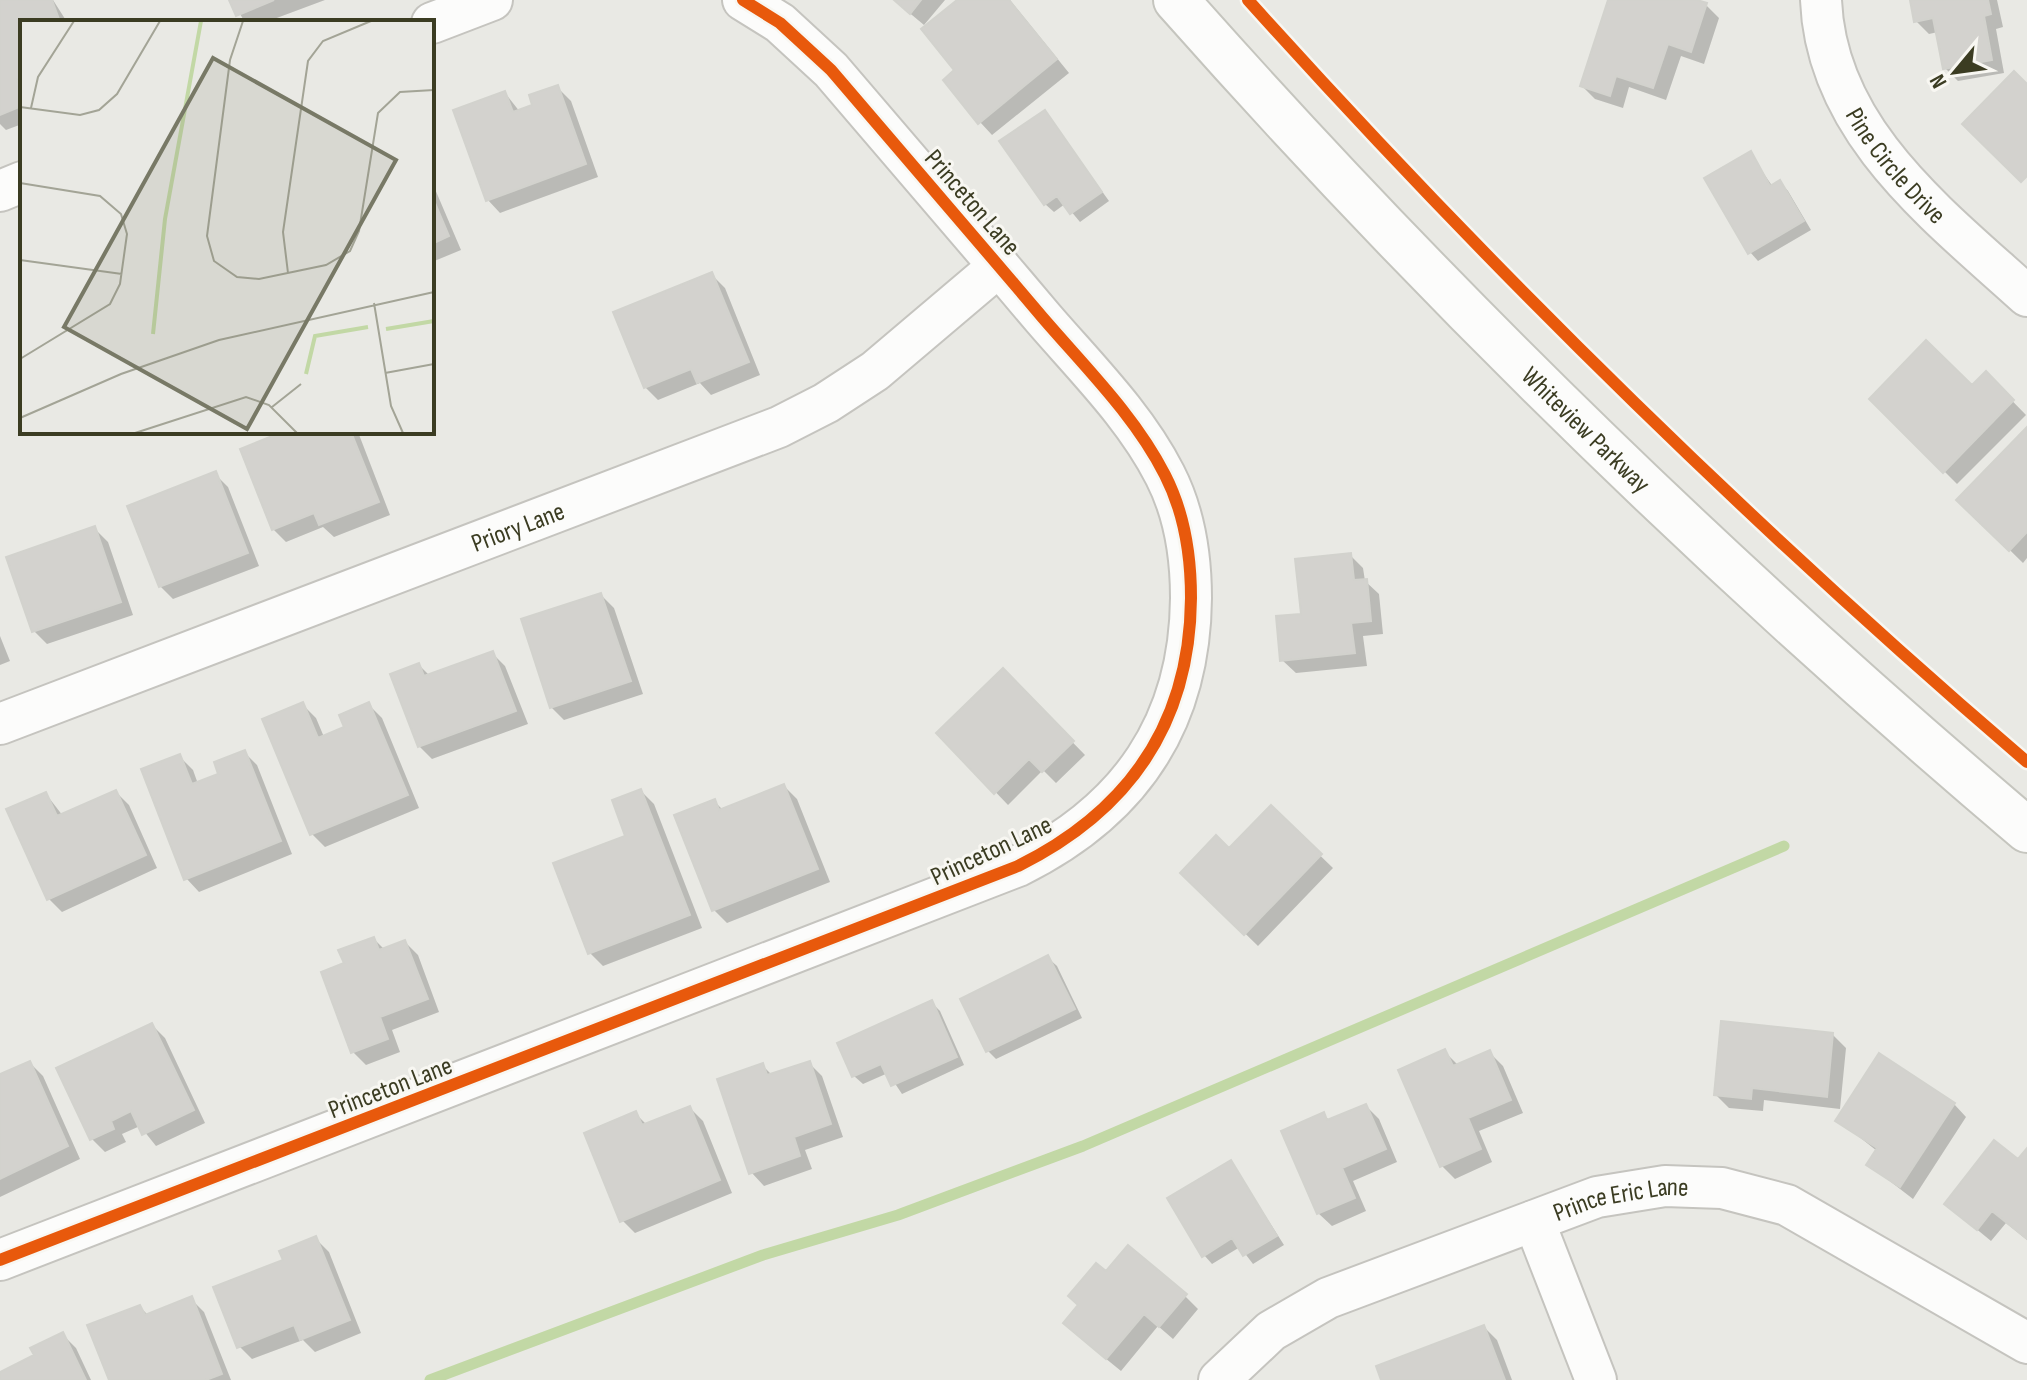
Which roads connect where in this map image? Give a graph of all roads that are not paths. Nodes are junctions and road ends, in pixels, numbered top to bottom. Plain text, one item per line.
1 (492, 0) edge
2 (743, 0) edge
3 (1176, 0) edge
4 (1821, 0) edge
5 (434, 22) edge
6 (20, 183) edge
7 (0, 191) edge
8 (999, 266) junction
9 (2027, 296) edge
10 (0, 724) edge
11 (2027, 830) edge
12 (1534, 1221) junction
13 (0, 1260) edge
14 (2027, 1343) edge
15 (1219, 1380) edge
16 (1596, 1380) edge

1 - 5 street
2 - 8 street, Princeton Lane
3 - 11 street, Whiteview Parkway
4 - 9 street, Pine Circle Drive
6 - 7 street
8 - 10 street, Priory Lane
8 - 13 street, Princeton Lane
12 - 14 street, Prince Eric Lane
12 - 15 street, Prince Eric Lane
12 - 16 street

